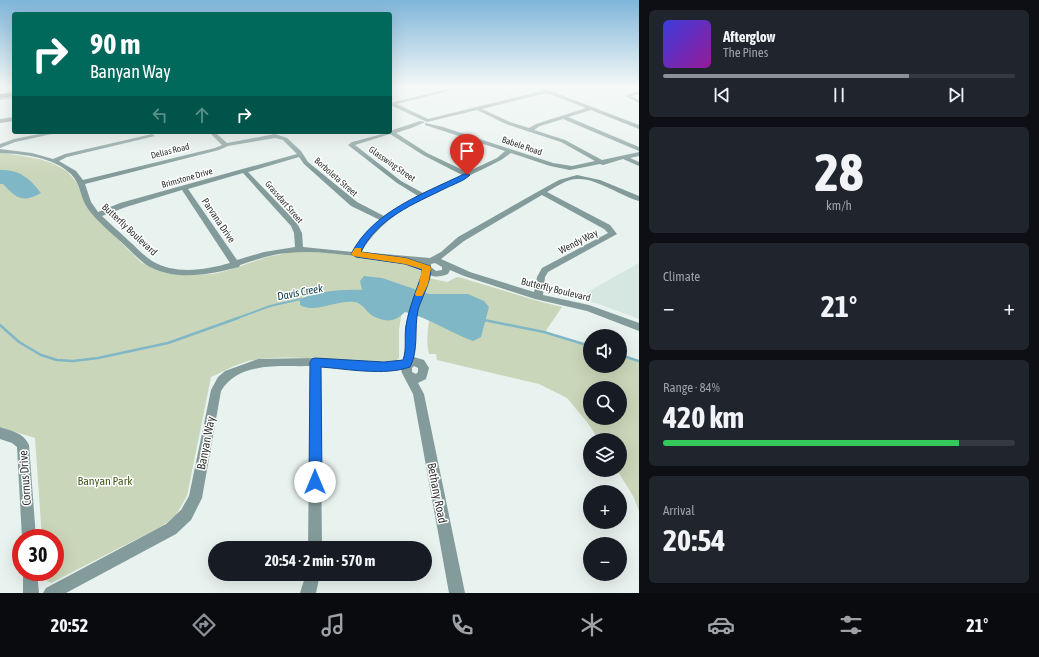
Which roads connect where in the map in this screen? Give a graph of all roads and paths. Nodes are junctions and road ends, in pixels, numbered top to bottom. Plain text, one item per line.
1 (415, 116) edge
2 (448, 116) edge
3 (492, 116) edge
4 (567, 116) edge
5 (610, 116) edge
6 (12, 117) edge
7 (563, 117) junction
8 (0, 120) edge
9 (427, 122) junction
10 (639, 127) edge
11 (530, 130) junction
12 (392, 132) edge
13 (392, 133) edge
14 (48, 134) edge
15 (214, 134) edge
16 (273, 134) edge
17 (284, 134) edge
18 (384, 134) edge
19 (152, 136) dead end
20 (226, 145) junction
21 (1, 148) edge
22 (639, 149) edge
23 (510, 151) junction
24 (639, 154) edge
25 (302, 157) junction
26 (625, 158) junction
27 (53, 161) junction
28 (603, 163) junction
29 (639, 164) edge
30 (590, 166) junction
31 (244, 171) junction
32 (569, 171) junction
33 (467, 175) junction
34 (581, 175) junction
35 (561, 181) junction
36 (81, 183) junction
37 (184, 188) junction
38 (541, 192) junction
39 (423, 196) junction
40 (639, 199) edge
41 (97, 215) junction
42 (384, 219) junction
43 (299, 250) junction
44 (356, 254) junction
45 (444, 254) junction
46 (236, 265) junction
47 (429, 265) junction
48 (443, 269) junction
49 (424, 284) junction
50 (538, 297) junction
51 (639, 327) edge
52 (411, 346) junction
53 (315, 362) junction
54 (420, 364) junction
55 (407, 369) junction
56 (422, 375) junction
57 (418, 394) junction
58 (0, 434) edge
59 (28, 529) edge
60 (315, 541) edge
61 (30, 581) edge
62 (311, 581) edge
63 (31, 593) edge
64 (51, 593) edge
65 (308, 593) edge
66 (457, 593) edge

1 - 9 street, Babele Road
2 - 9 street
3 - 11 street
4 - 7 street
5 - 10 street
6 - 8 street
7 - 11 street
7 - 22 street
9 - 12 street
9 - 23 street, Babele Road
11 - 28 street
13 - 33 street
14 - 21 street
15 - 20 street
16 - 17 street, Borboleta Street
16 - 20 street, Delias Road
17 - 25 street, Borboleta Street
18 - 39 street, Glasswing Street
19 - 27 street
20 - 36 street, Delias Road
21 - 27 street, Butterfly Boulevard
23 - 32 street, Babele Road
23 - 33 street
24 - 26 street
25 - 31 street, Brimstone Drive
25 - 42 street, Borboleta Street
26 - 28 street
26 - 29 street
27 - 36 street, Butterfly Boulevard
28 - 30 street
30 - 32 street
30 - 34 street
31 - 37 street, Brimstone Drive
31 - 43 street, Grassdart Street
32 - 34 street, Babele Road
32 - 35 street
33 - 39 street
34 - 35 street
34 - 40 street, Babele Road
35 - 38 street
36 - 41 street, Butterfly Boulevard
37 - 41 street, Brimstone Drive
37 - 46 street, Parvana Drive
38 - 45 street
38 - 50 street, Wendy Way
39 - 42 street
41 - 46 street, Butterfly Boulevard
42 - 44 street
43 - 44 street, Butterfly Boulevard
43 - 46 street, Butterfly Boulevard
44 - 47 street, Butterfly Boulevard
45 - 47 street
45 - 48 street
47 - 48 street
47 - 48 street
47 - 49 street
48 - 49 street
48 - 50 street, Butterfly Boulevard
49 - 52 street
50 - 51 street, Butterfly Boulevard
52 - 54 street
52 - 55 street
53 - 55 street, Banyan Way
53 - 60 street
53 - 64 street, Banyan Way
54 - 55 street
54 - 56 street
55 - 56 street
55 - 57 street, Bethany Road
56 - 57 street, Bethany Road
57 - 66 street, Bethany Road
58 - 59 street, Cornus Drive
61 - 63 street
62 - 65 street

